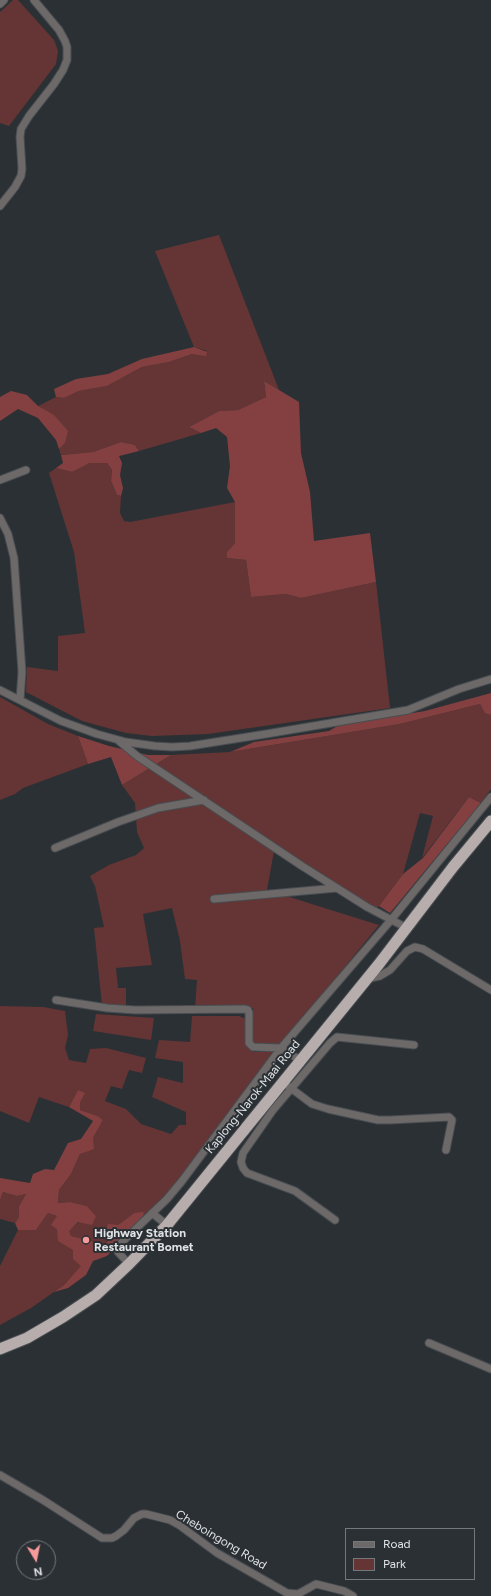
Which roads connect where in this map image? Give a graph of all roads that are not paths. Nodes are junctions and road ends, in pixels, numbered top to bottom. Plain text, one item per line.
1 (4, 0) edge
2 (34, 0) edge
3 (0, 4) edge
4 (0, 206) edge
5 (26, 470) dead end
6 (0, 480) edge
7 (0, 518) edge
8 (491, 679) edge
9 (0, 690) edge
10 (20, 700) junction
11 (117, 740) junction
12 (491, 797) edge
13 (204, 800) junction
14 (491, 821) edge
15 (55, 848) dead end
16 (337, 888) junction
17 (214, 899) dead end
18 (391, 920) junction
19 (407, 928) junction
20 (366, 979) junction
21 (491, 990) edge
22 (56, 1000) dead end
23 (414, 1045) dead end
24 (281, 1048) junction
25 (300, 1060) junction
26 (282, 1082) junction
27 (292, 1089) junction
28 (446, 1150) dead end
29 (152, 1213) junction
30 (335, 1220) dead end
31 (167, 1225) junction
32 (130, 1264) junction
33 (429, 1343) dead end
34 (0, 1349) edge
35 (491, 1369) edge
36 (0, 1475) edge
37 (353, 1596) edge

1 - 3 street
2 - 4 street
5 - 6 street
7 - 10 street
8 - 11 street
9 - 10 street
10 - 11 street
11 - 13 street
12 - 18 street
13 - 15 street
13 - 16 street
14 - 19 highway, Kaplong-Narok-Maai Road
16 - 17 street
16 - 18 street
18 - 19 street
18 - 24 street
19 - 20 highway, Kaplong-Narok-Maai Road
20 - 21 street
20 - 25 highway, Kaplong-Narok-Maai Road
22 - 24 street
23 - 27 street
24 - 25 street
24 - 29 street
25 - 26 highway, Kaplong-Narok-Maai Road
26 - 27 street
26 - 31 highway, Kaplong-Narok-Maai Road
27 - 28 street
27 - 30 street
29 - 31 street
29 - 32 street
31 - 32 highway, Kaplong-Narok-Maai Road
32 - 34 highway, Kaplong-Narok-Maai Road
33 - 35 street
36 - 37 street, Cheboingong Road

